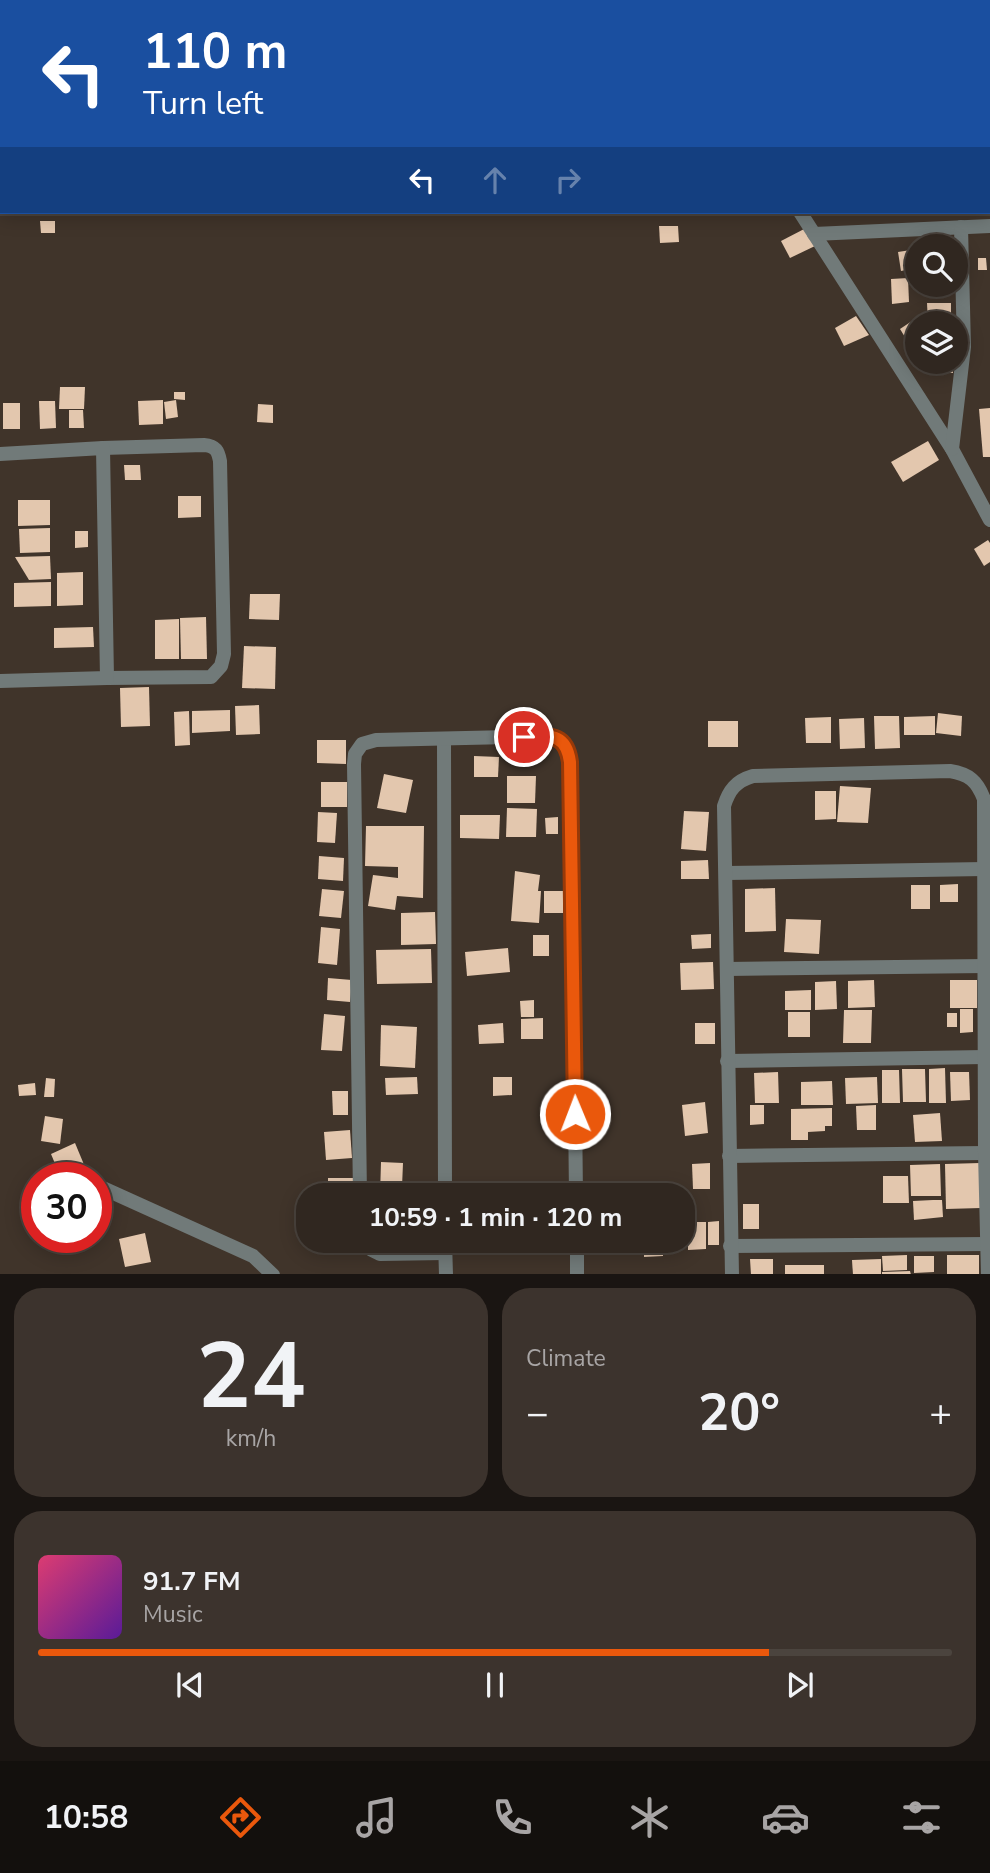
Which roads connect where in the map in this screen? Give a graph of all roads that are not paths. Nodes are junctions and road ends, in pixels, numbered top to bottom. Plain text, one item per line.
1 (801, 214) edge
2 (990, 226) edge
3 (961, 227) junction
4 (814, 234) junction
5 (103, 448) junction
6 (952, 449) junction
7 (0, 454) edge
8 (990, 520) edge
9 (107, 678) junction
10 (0, 681) edge
11 (444, 740) junction
12 (985, 869) junction
13 (726, 873) junction
14 (986, 966) junction
15 (727, 969) junction
16 (985, 1057) junction
17 (727, 1061) junction
18 (985, 1153) junction
19 (729, 1156) junction
20 (360, 1183) edge
21 (445, 1183) edge
22 (576, 1183) edge
23 (112, 1192) edge
24 (988, 1244) junction
25 (730, 1246) junction
26 (445, 1253) edge
27 (577, 1253) edge
28 (272, 1274) edge
29 (446, 1274) edge
30 (577, 1274) edge
31 (732, 1274) edge
32 (988, 1274) edge

1 - 4 street
2 - 3 street
3 - 4 street
3 - 6 street
4 - 6 street
5 - 7 street
5 - 9 street
5 - 9 street
6 - 8 street
9 - 10 street
11 - 20 street
11 - 21 street
11 - 22 street
12 - 13 street
12 - 13 street
12 - 14 street
13 - 15 street
14 - 15 street
14 - 16 street
15 - 17 street
16 - 17 street
16 - 18 street
17 - 19 street
18 - 19 street
18 - 24 street
19 - 25 street
23 - 28 street
24 - 25 street
24 - 32 street
25 - 31 street
26 - 29 street
27 - 30 street

